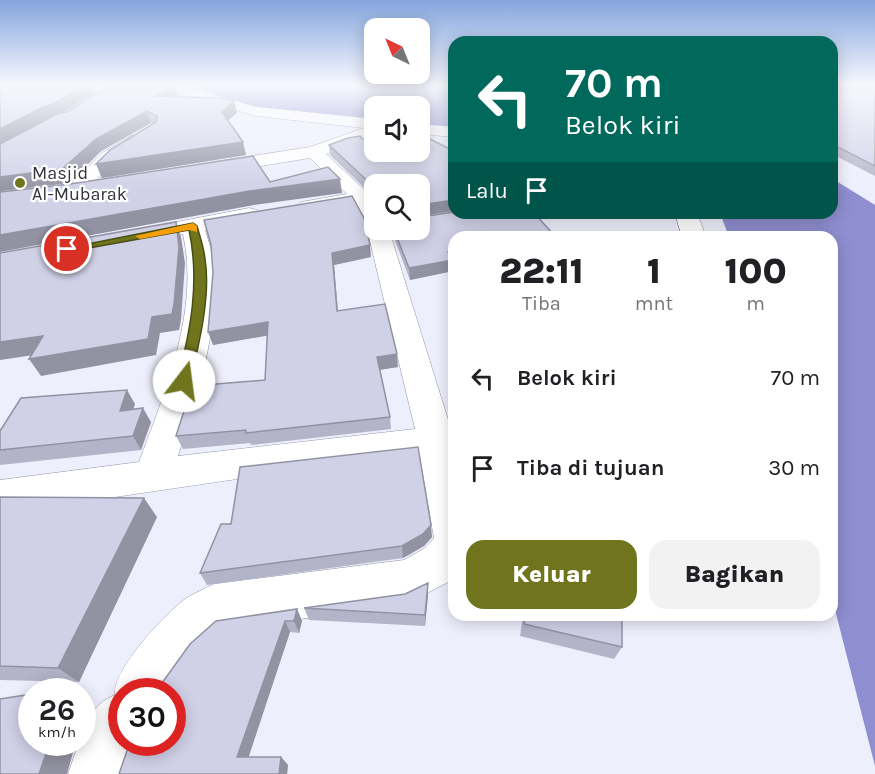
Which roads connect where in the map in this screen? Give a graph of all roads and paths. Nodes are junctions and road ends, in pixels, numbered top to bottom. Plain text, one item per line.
1 (339, 120) edge
2 (364, 123) edge
3 (430, 130) edge
4 (448, 131) edge
5 (147, 132) edge
6 (364, 133) edge
7 (314, 153) junction
8 (189, 172) edge
9 (110, 185) edge
10 (76, 190) junction
11 (54, 192) edge
12 (362, 197) junction
13 (364, 201) edge
14 (193, 226) junction
15 (381, 240) edge
16 (112, 242) edge
17 (446, 439) edge
18 (448, 463) edge
19 (153, 475) junction
20 (0, 497) edge
21 (448, 556) edge
22 (149, 678) edge
23 (108, 740) edge
24 (97, 774) edge

1 - 2 street
3 - 4 street
5 - 10 street
6 - 7 street
7 - 8 street
7 - 12 street
9 - 10 street
10 - 11 street
12 - 13 street
12 - 14 street
14 - 16 street
14 - 19 street
15 - 17 street
17 - 18 street
17 - 19 street
19 - 20 street
21 - 22 street
23 - 24 street

